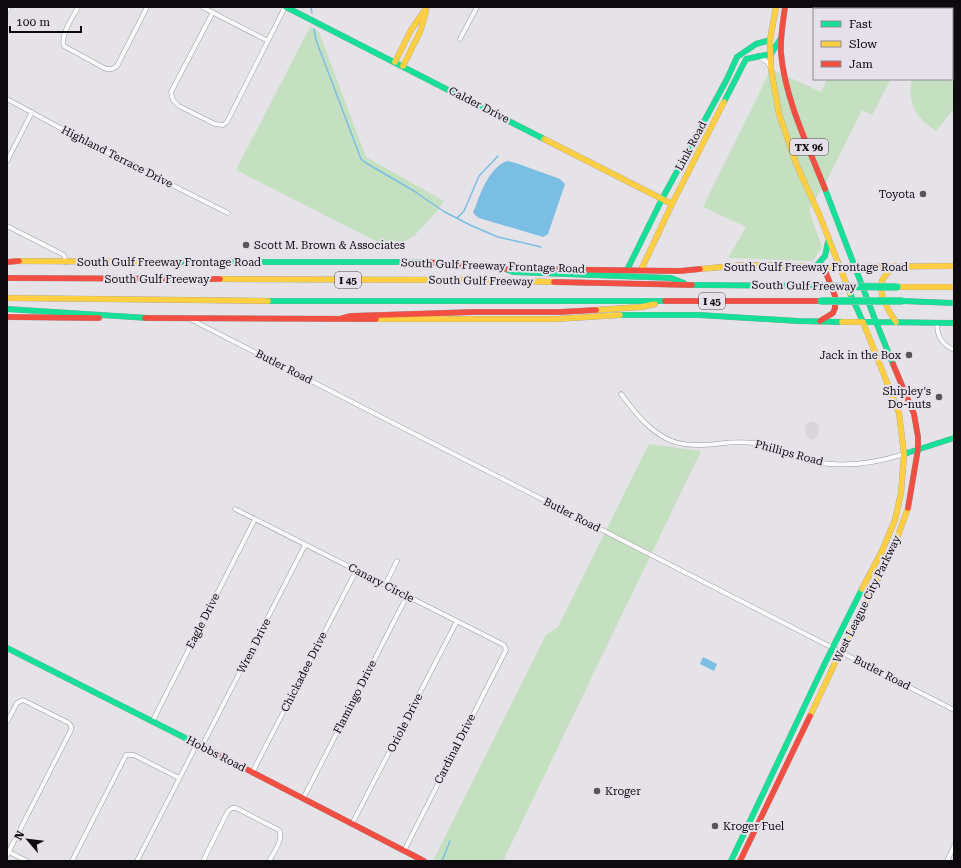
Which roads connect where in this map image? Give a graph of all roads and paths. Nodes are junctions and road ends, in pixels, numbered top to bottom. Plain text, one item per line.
1 (9, 7) edge
2 (78, 7) edge
3 (147, 7) edge
4 (202, 7) edge
5 (286, 7) edge
6 (476, 7) edge
7 (776, 7) edge
8 (785, 7) edge
9 (427, 8) edge
10 (7, 11) edge
11 (213, 12) junction
12 (781, 38) junction
13 (460, 39) dead end
14 (770, 40) junction
15 (268, 41) junction
16 (771, 54) junction
17 (757, 56) junction
18 (395, 62) junction
19 (403, 66) junction
20 (771, 69) junction
21 (7, 100) edge
22 (32, 112) junction
23 (694, 140) junction
24 (702, 144) junction
25 (7, 161) edge
26 (662, 199) junction
27 (672, 204) junction
28 (228, 213) dead end
29 (7, 226) edge
30 (828, 237) junction
31 (7, 262) edge
32 (66, 262) junction
33 (816, 266) junction
34 (894, 266) junction
35 (954, 266) edge
36 (839, 267) junction
37 (855, 267) junction
38 (505, 269) junction
39 (628, 270) junction
40 (640, 270) junction
41 (7, 278) edge
42 (690, 285) junction
43 (954, 287) edge
44 (7, 298) edge
45 (669, 301) junction
46 (954, 303) edge
47 (7, 309) edge
48 (7, 317) edge
49 (148, 318) junction
50 (190, 319) junction
51 (340, 319) junction
52 (817, 322) junction
53 (863, 322) junction
54 (876, 322) junction
55 (896, 322) junction
56 (937, 323) junction
57 (954, 323) edge
58 (954, 350) edge
59 (621, 394) dead end
60 (954, 438) edge
61 (918, 449) junction
62 (904, 454) junction
63 (235, 509) dead end
64 (255, 519) junction
65 (305, 545) junction
66 (397, 561) dead end
67 (356, 570) junction
68 (385, 585) junction
69 (407, 596) junction
70 (457, 621) junction
71 (7, 648) edge
72 (506, 648) joint
73 (833, 648) junction
74 (841, 652) junction
75 (954, 710) edge
76 (7, 722) edge
77 (152, 722) junction
78 (790, 736) junction
79 (798, 740) junction
80 (199, 745) junction
81 (252, 773) junction
82 (179, 778) junction
83 (302, 799) junction
84 (757, 805) junction
85 (764, 811) junction
86 (352, 824) junction
87 (954, 846) edge
88 (404, 851) junction
89 (8, 853) edge
90 (27, 861) edge
91 (72, 861) edge
92 (137, 861) edge
93 (203, 861) edge
94 (269, 861) edge
95 (424, 861) edge
96 (731, 861) edge
97 (740, 861) edge
98 (946, 861) edge

1 - 10 street
2 - 3 street
4 - 11 street
5 - 15 street
5 - 18 main road, Calder Drive
6 - 13 street
7 - 14 main road, West League City Parkway / TX 96
8 - 12 main road, West League City Parkway / TX 96
9 - 18 main road
9 - 19 main road
11 - 15 street
11 - 15 street
12 - 16 main road
12 - 37 main road, West League City Parkway / TX 96
14 - 16 main road, West League City Parkway / TX 96
14 - 23 main road, Link Road
16 - 17 main road, Link Road
16 - 20 main road, West League City Parkway / TX 96
17 - 20 street
17 - 24 main road, Link Road
18 - 19 main road, Calder Drive
19 - 26 main road, Calder Drive
20 - 30 main road, West League City Parkway / TX 96
21 - 22 street, Highland Terrace Drive
22 - 25 street
22 - 28 street, Highland Terrace Drive
23 - 24 street
23 - 26 main road, Link Road
24 - 27 main road, Link Road
26 - 27 main road, Calder Drive
26 - 39 main road, Link Road
27 - 40 main road, Link Road
29 - 32 street
30 - 33 main road
30 - 36 main road, West League City Parkway / TX 96
31 - 32 main road, South Gulf Freeway Frontage Road
32 - 38 main road, South Gulf Freeway Frontage Road
33 - 36 main road, South Gulf Freeway Frontage Road
33 - 40 main road, South Gulf Freeway Frontage Road
33 - 52 main road
34 - 35 main road, South Gulf Freeway Frontage Road
34 - 37 main road, South Gulf Freeway Frontage Road
34 - 55 main road
36 - 37 main road, South Gulf Freeway Frontage Road
36 - 53 main road, West League City Parkway / TX 96
37 - 54 main road, West League City Parkway / TX 96
38 - 39 main road, South Gulf Freeway Frontage Road
38 - 42 main road
39 - 40 main road, South Gulf Freeway Frontage Road
41 - 42 main road, South Gulf Freeway / I 45
42 - 43 main road, South Gulf Freeway / I 45, bridge
44 - 45 main road, South Gulf Freeway / I 45
45 - 46 main road, South Gulf Freeway / I 45, bridge
45 - 51 main road
47 - 49 main road
48 - 49 main road
49 - 50 main road
50 - 51 main road
50 - 73 street, Butler Road
51 - 52 main road
52 - 53 main road
53 - 54 main road
53 - 62 main road, West League City Parkway
54 - 55 main road
54 - 61 main road, West League City Parkway
55 - 56 main road
56 - 57 main road
56 - 58 street
59 - 62 street, Phillips Road
60 - 61 main road
61 - 62 main road
61 - 74 main road, West League City Parkway
62 - 73 main road, West League City Parkway
63 - 64 street, Canary Circle
64 - 65 street, Canary Circle
64 - 77 street, Eagle Drive
65 - 67 street, Canary Circle
65 - 80 street, Wren Drive
66 - 68 street
67 - 68 street, Canary Circle
67 - 81 street, Chickadee Drive
68 - 69 street, Canary Circle
69 - 70 street, Canary Circle
69 - 83 street, Flamingo Drive
70 - 72 street, Canary Circle
70 - 86 street, Oriole Drive
71 - 77 main road, Hobbs Road
72 - 88 street, Cardinal Drive
73 - 74 street, Butler Road
73 - 78 main road, West League City Parkway
74 - 75 street, Butler Road
74 - 79 main road, West League City Parkway
76 - 89 street
77 - 80 main road, Hobbs Road
78 - 79 main road
78 - 84 main road, West League City Parkway
79 - 85 main road, West League City Parkway
80 - 81 main road, Hobbs Road
80 - 82 street, Wren Drive
81 - 83 main road, Hobbs Road
82 - 91 street
82 - 92 street, Wren Drive
83 - 86 main road, Hobbs Road
84 - 85 main road
84 - 96 main road, West League City Parkway
85 - 97 main road, West League City Parkway
86 - 88 main road, Hobbs Road
87 - 98 street
88 - 95 main road, Hobbs Road
89 - 90 street
93 - 94 street

